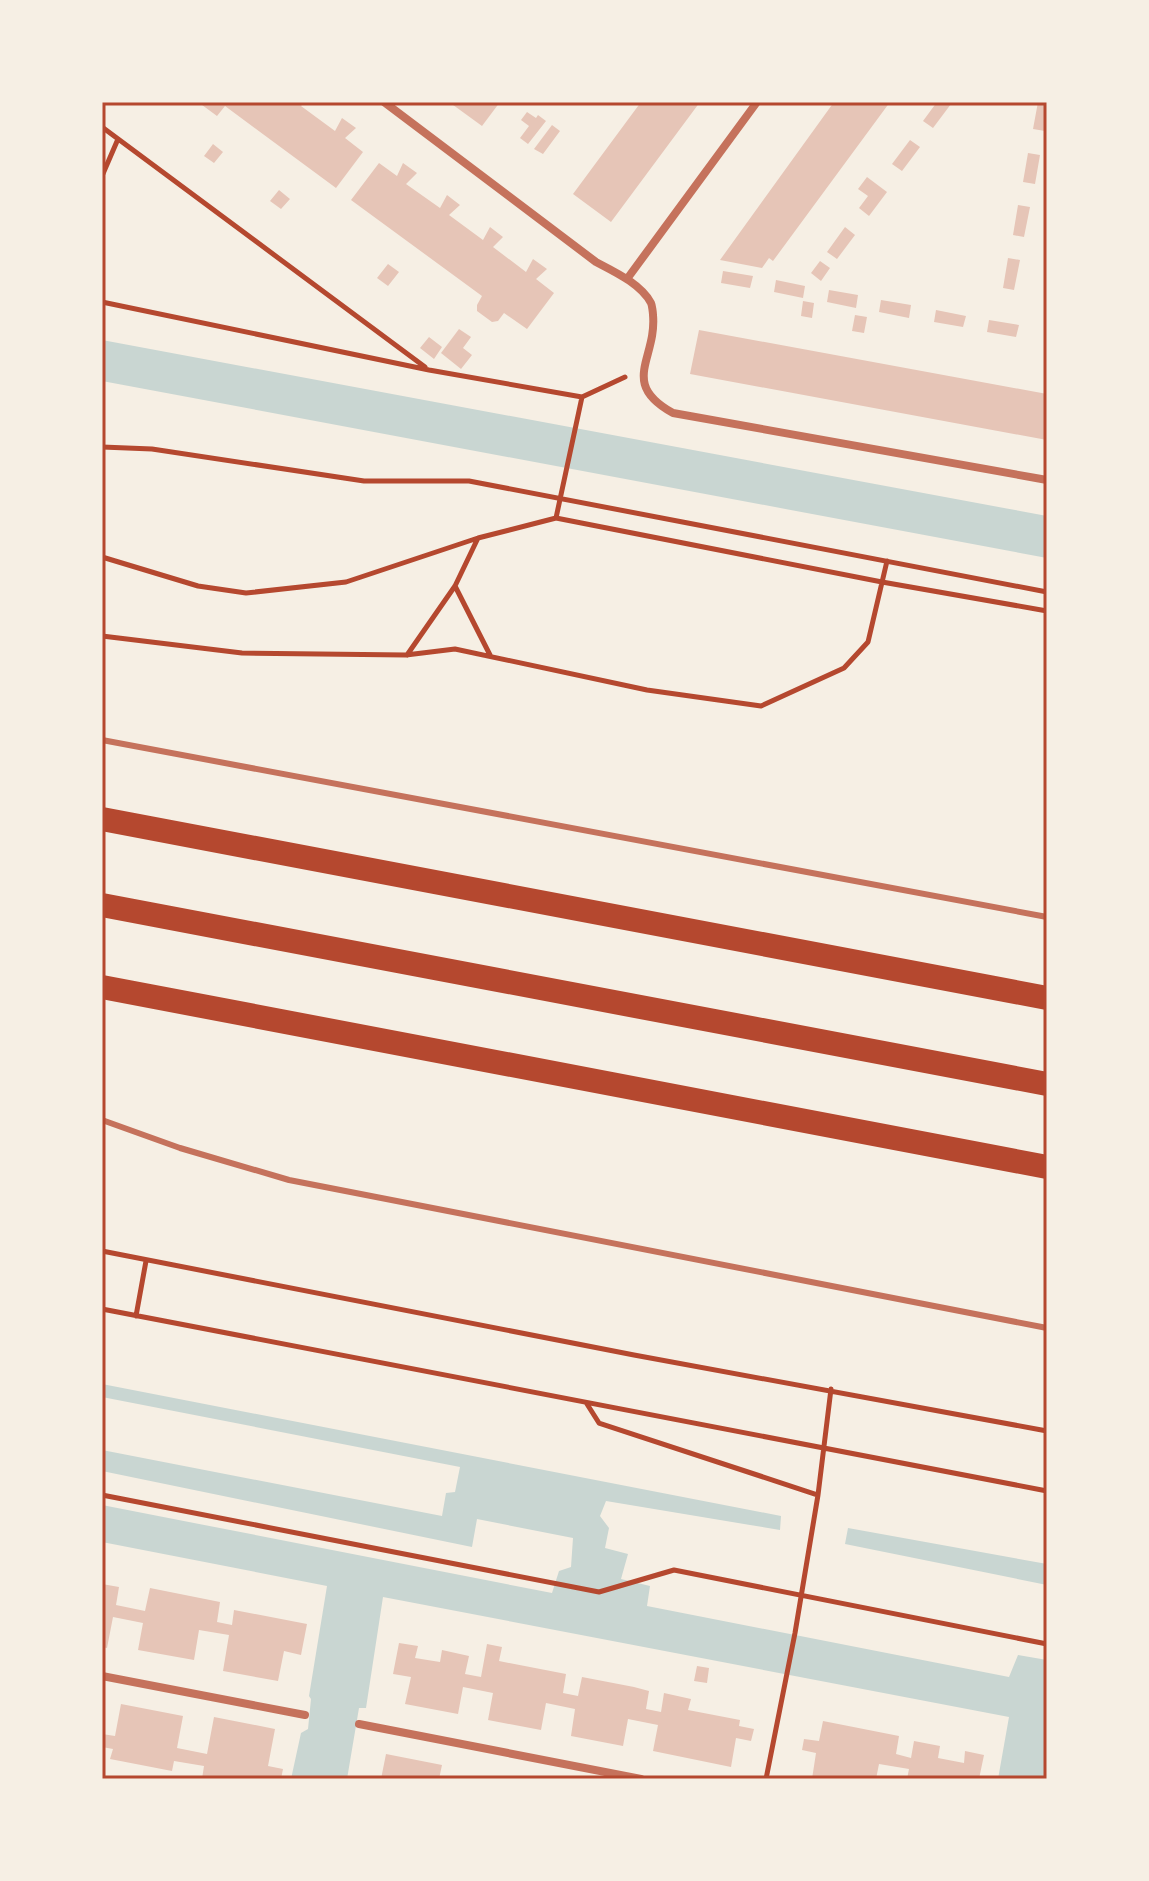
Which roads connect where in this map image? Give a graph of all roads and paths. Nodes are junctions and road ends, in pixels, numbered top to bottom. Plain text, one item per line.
1 (384, 102) edge
2 (757, 102) edge
3 (102, 127) edge
4 (118, 139) junction
5 (102, 176) edge
6 (627, 279) junction
7 (102, 302) edge
8 (644, 369) junction
9 (429, 370) junction
10 (582, 397) junction
11 (102, 447) edge
12 (1047, 480) edge
13 (561, 498) junction
14 (556, 518) junction
15 (478, 538) junction
16 (102, 557) edge
17 (887, 561) junction
18 (882, 582) junction
19 (455, 586) junction
20 (1047, 592) edge
21 (1047, 611) edge
22 (102, 636) edge
23 (406, 655) junction
24 (490, 655) junction
25 (102, 740) edge
26 (102, 819) edge
27 (102, 905) edge
28 (1047, 917) edge
29 (102, 987) edge
30 (1047, 998) edge
31 (1047, 1084) edge
32 (102, 1120) edge
33 (1047, 1167) edge
34 (102, 1251) edge
35 (146, 1261) junction
36 (102, 1309) edge
37 (136, 1316) junction
38 (1047, 1328) edge
39 (831, 1389) junction
40 (587, 1403) junction
41 (1047, 1431) edge
42 (823, 1448) junction
43 (1047, 1491) edge
44 (102, 1495) edge
45 (818, 1495) junction
46 (802, 1595) junction
47 (1047, 1644) edge
48 (102, 1676) edge
49 (305, 1715) dead end
50 (359, 1724) dead end
51 (641, 1779) edge
52 (766, 1779) edge

1 - 6 street
2 - 6 street
3 - 4 path
4 - 5 path
4 - 9 path
6 - 8 street
7 - 9 path
8 - 10 path
8 - 12 street
9 - 10 path
10 - 13 path
11 - 13 path
13 - 14 path
13 - 17 path
14 - 15 path
14 - 18 path
15 - 16 path
15 - 19 path
17 - 18 path
17 - 20 path
18 - 21 path
18 - 24 path
19 - 23 path
19 - 24 path
22 - 23 path
23 - 24 path
25 - 28 lane
26 - 30 highway
27 - 31 highway
29 - 33 highway
32 - 38 lane
34 - 35 path
35 - 37 path
35 - 39 path
36 - 37 path
37 - 40 path
39 - 41 path
39 - 42 path
40 - 42 path
40 - 45 path
42 - 43 path
42 - 45 path
44 - 46 path
45 - 46 path
46 - 47 path
46 - 52 path
48 - 49 street
50 - 51 street

